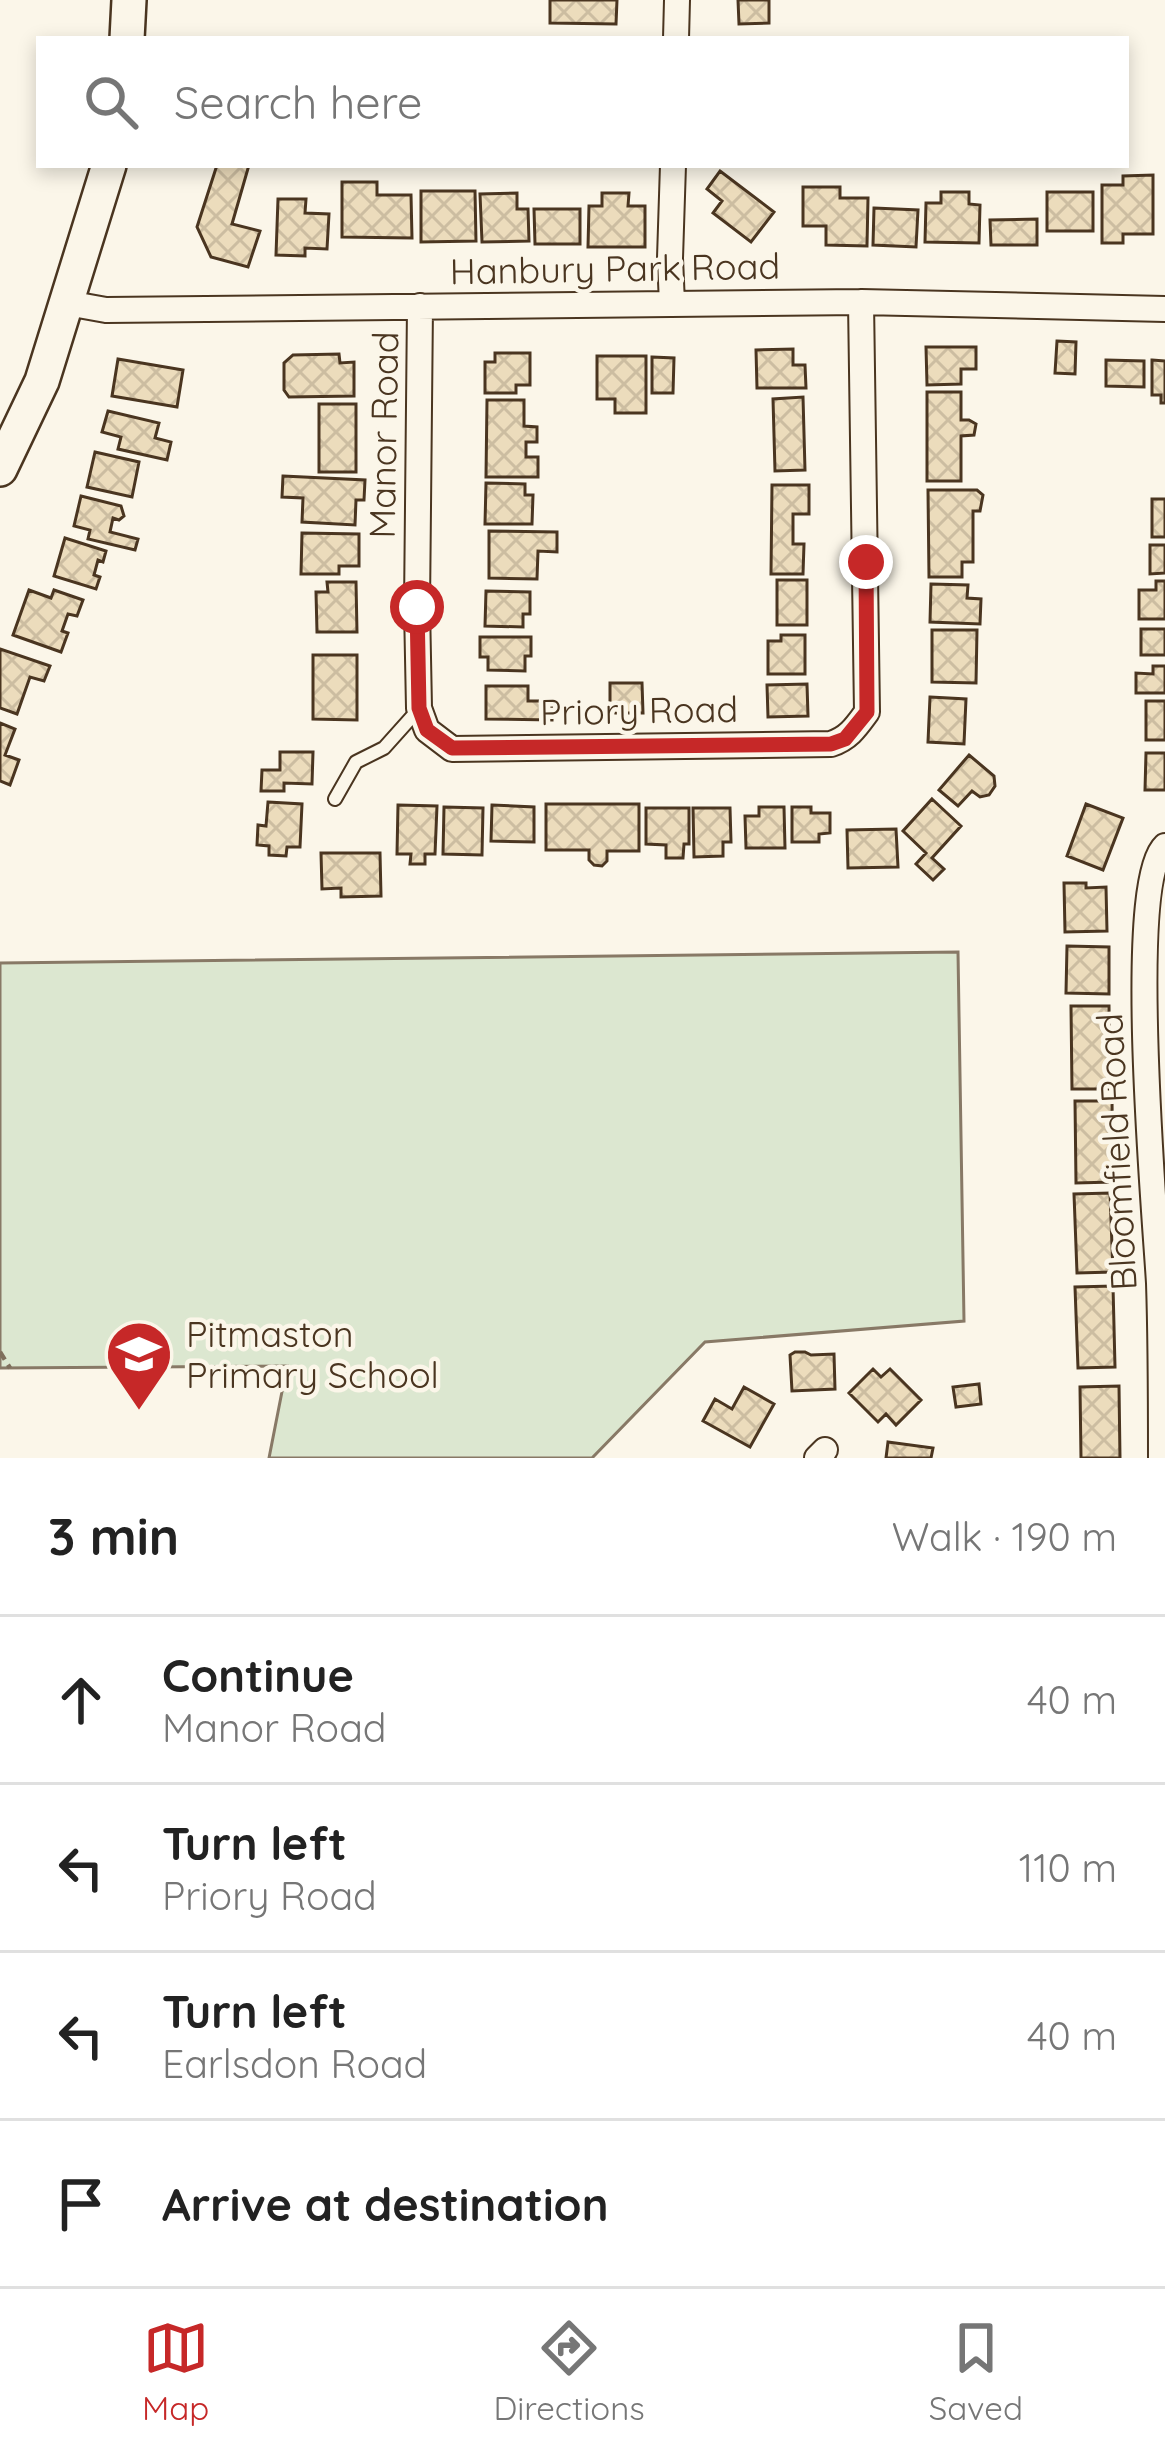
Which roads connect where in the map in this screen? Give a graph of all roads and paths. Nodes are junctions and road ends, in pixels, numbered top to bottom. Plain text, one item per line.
1 (129, 0) edge
2 (677, 0) edge
3 (127, 36) edge
4 (676, 36) edge
5 (108, 168) edge
6 (673, 168) edge
7 (861, 302) junction
8 (67, 304) junction
9 (672, 304) junction
10 (420, 306) junction
11 (1165, 309) edge
12 (0, 469) edge
13 (419, 708) junction
14 (335, 799) dead end
15 (1165, 846) edge
16 (0, 1352) edge
17 (10, 1368) dead end
18 (1161, 1458) edge

1 - 3 main road
2 - 4 street
5 - 8 main road
6 - 9 street
7 - 9 street, Hanbury Park Road
7 - 11 street, Hanbury Park Road
7 - 13 street, Priory Road
8 - 10 street, Hanbury Park Road
8 - 12 main road
9 - 10 street, Hanbury Park Road
10 - 13 street, Manor Road
13 - 14 lane
15 - 18 street, Bloomfield Road
16 - 17 path

